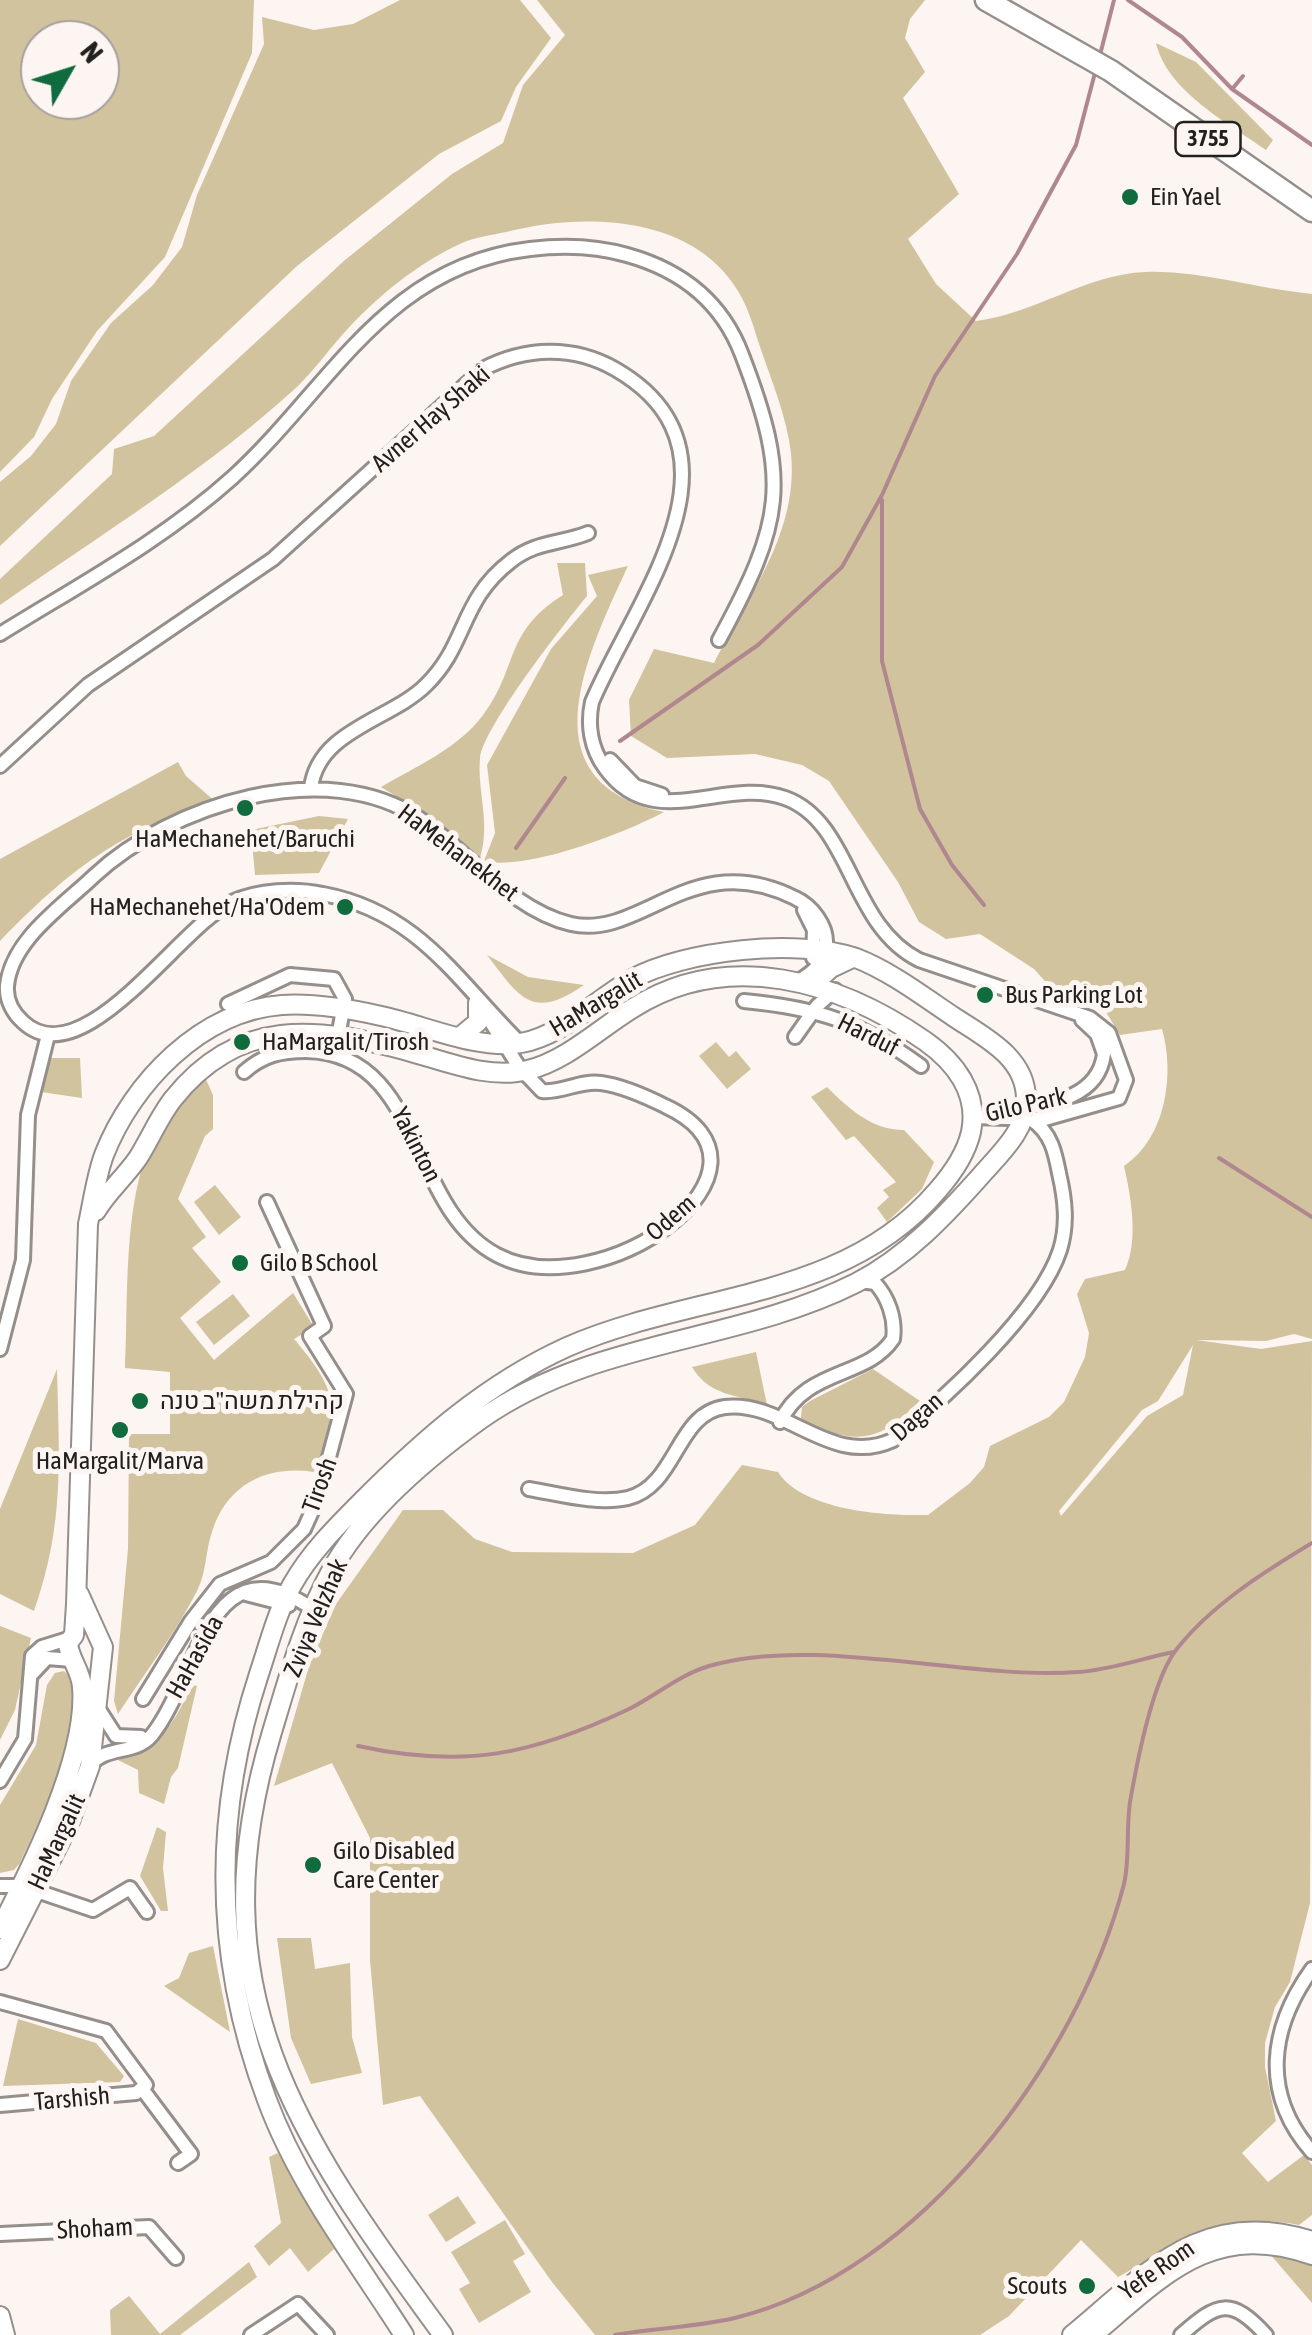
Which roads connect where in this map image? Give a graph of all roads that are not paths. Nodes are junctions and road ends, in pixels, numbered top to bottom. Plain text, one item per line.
1 (986, 0) edge
2 (1312, 211) edge
3 (588, 534) dead end
4 (0, 634) edge
5 (719, 640) dead end
6 (0, 766) edge
7 (311, 788) junction
8 (819, 952) junction
9 (852, 957) junction
10 (445, 960) junction
11 (807, 980) junction
12 (835, 990) junction
13 (744, 1001) dead end
14 (478, 1003) junction
15 (228, 1004) dead end
16 (344, 1010) junction
17 (813, 1010) junction
18 (1072, 1014) junction
19 (339, 1033) junction
20 (48, 1035) junction
21 (461, 1036) junction
22 (795, 1036) dead end
23 (517, 1043) junction
24 (334, 1054) junction
25 (921, 1066) dead end
26 (530, 1069) junction
27 (244, 1072) dead end
28 (1122, 1072) junction
29 (1096, 1076) junction
30 (1106, 1100) junction
31 (1068, 1114) junction
32 (1027, 1116) junction
33 (972, 1117) junction
34 (1053, 1146) junction
35 (267, 1202) dead end
36 (88, 1224) junction
37 (888, 1263) junction
38 (528, 1266) joint
39 (860, 1281) junction
40 (884, 1293) junction
41 (0, 1350) edge
42 (780, 1422) junction
43 (529, 1489) dead end
44 (77, 1589) junction
45 (285, 1599) junction
46 (314, 1610) junction
47 (190, 1622) junction
48 (207, 1630) junction
49 (73, 1636) junction
50 (98, 1636) junction
51 (100, 1658) junction
52 (74, 1662) junction
53 (32, 1674) junction
54 (144, 1699) dead end
55 (97, 1706) junction
56 (159, 1724) junction
57 (90, 1766) junction
58 (0, 1781) edge
59 (0, 1886) edge
60 (28, 1888) junction
61 (148, 1912) dead end
62 (0, 1930) edge
63 (0, 1960) edge
64 (1312, 1969) edge
65 (0, 2002) edge
66 (144, 2090) junction
67 (0, 2105) edge
68 (1312, 2152) edge
69 (178, 2164) dead end
70 (1312, 2226) edge
71 (0, 2234) edge
72 (1291, 2234) junction
73 (1312, 2241) edge
74 (1312, 2255) edge
75 (176, 2258) dead end
76 (0, 2316) edge
77 (5, 2335) edge
78 (251, 2335) edge
79 (327, 2335) edge
80 (404, 2335) edge
81 (443, 2335) edge
82 (1072, 2335) edge
83 (1092, 2335) edge
84 (1181, 2335) edge
85 (1266, 2335) edge

1 - 2 main road, 3755
3 - 7 street
4 - 5 street
6 - 18 street, Avner Hay Shaki
7 - 8 street, HaMehanekhet
7 - 20 street, HaMehanekhet
8 - 9 street, HaMargalit
8 - 11 street
8 - 23 street, HaMargalit
9 - 11 street
9 - 32 street, HaMargalit
10 - 14 street
10 - 20 street
10 - 23 street
11 - 12 street, HaMargalit
11 - 17 street, Harduf
11 - 26 street, HaMargalit
12 - 17 street, Harduf
12 - 33 street, HaMargalit
13 - 17 street, Harduf
14 - 21 street
14 - 23 street
15 - 16 street
16 - 19 street
16 - 21 street
16 - 36 street
17 - 22 street, Harduf
17 - 25 street, Harduf
18 - 28 street, Avner Hay Shaki
18 - 29 street, Avner Hay Shaki
19 - 24 street
19 - 26 street
19 - 36 street
20 - 41 street
21 - 23 street
23 - 26 street
24 - 27 street
24 - 38 street, Yakinton
26 - 38 street, Odem
28 - 29 street
28 - 30 street
29 - 30 street
29 - 32 street, Gilo Park
30 - 31 street, Gilo Park
31 - 32 street, Gilo Park
31 - 34 street
32 - 33 street, Gilo Park
32 - 34 street, Dagan
32 - 37 street, Zviya VeIzhak
33 - 45 street, Zviya VeIzhak
34 - 42 street, Dagan
35 - 47 street, Tirosh
36 - 44 street
37 - 39 street, Zviya VeIzhak
37 - 40 street
39 - 40 street
39 - 46 street, Zviya VeIzhak
40 - 42 street
42 - 43 street, Dagan
44 - 49 street
44 - 50 street
45 - 46 street
45 - 48 street, HaHasida
45 - 80 street, Zviya VeIzhak
46 - 81 street, Zviya VeIzhak
47 - 48 street
47 - 54 street, Tirosh
48 - 56 street, HaHasida
49 - 50 street
49 - 52 street
49 - 53 street
50 - 51 street
51 - 52 street
51 - 55 street, HaMargalit
52 - 53 street
52 - 60 street, HaMargalit
53 - 58 street
55 - 56 street, HaHasida
55 - 57 street, HaMargalit
56 - 57 street, HaHasida
57 - 60 street, HaMargalit
59 - 60 street
60 - 61 street
60 - 62 street, HaMargalit
60 - 63 street, HaMargalit
64 - 68 street
65 - 66 street, Tarshish
66 - 67 street, Tarshish
66 - 69 street, Tarshish
70 - 72 street
71 - 75 street, Shoham
72 - 73 street, Yefe Rom
72 - 82 street, Yefe Rom
74 - 83 street, Yefe Rom
76 - 77 street
78 - 79 street
84 - 85 street

